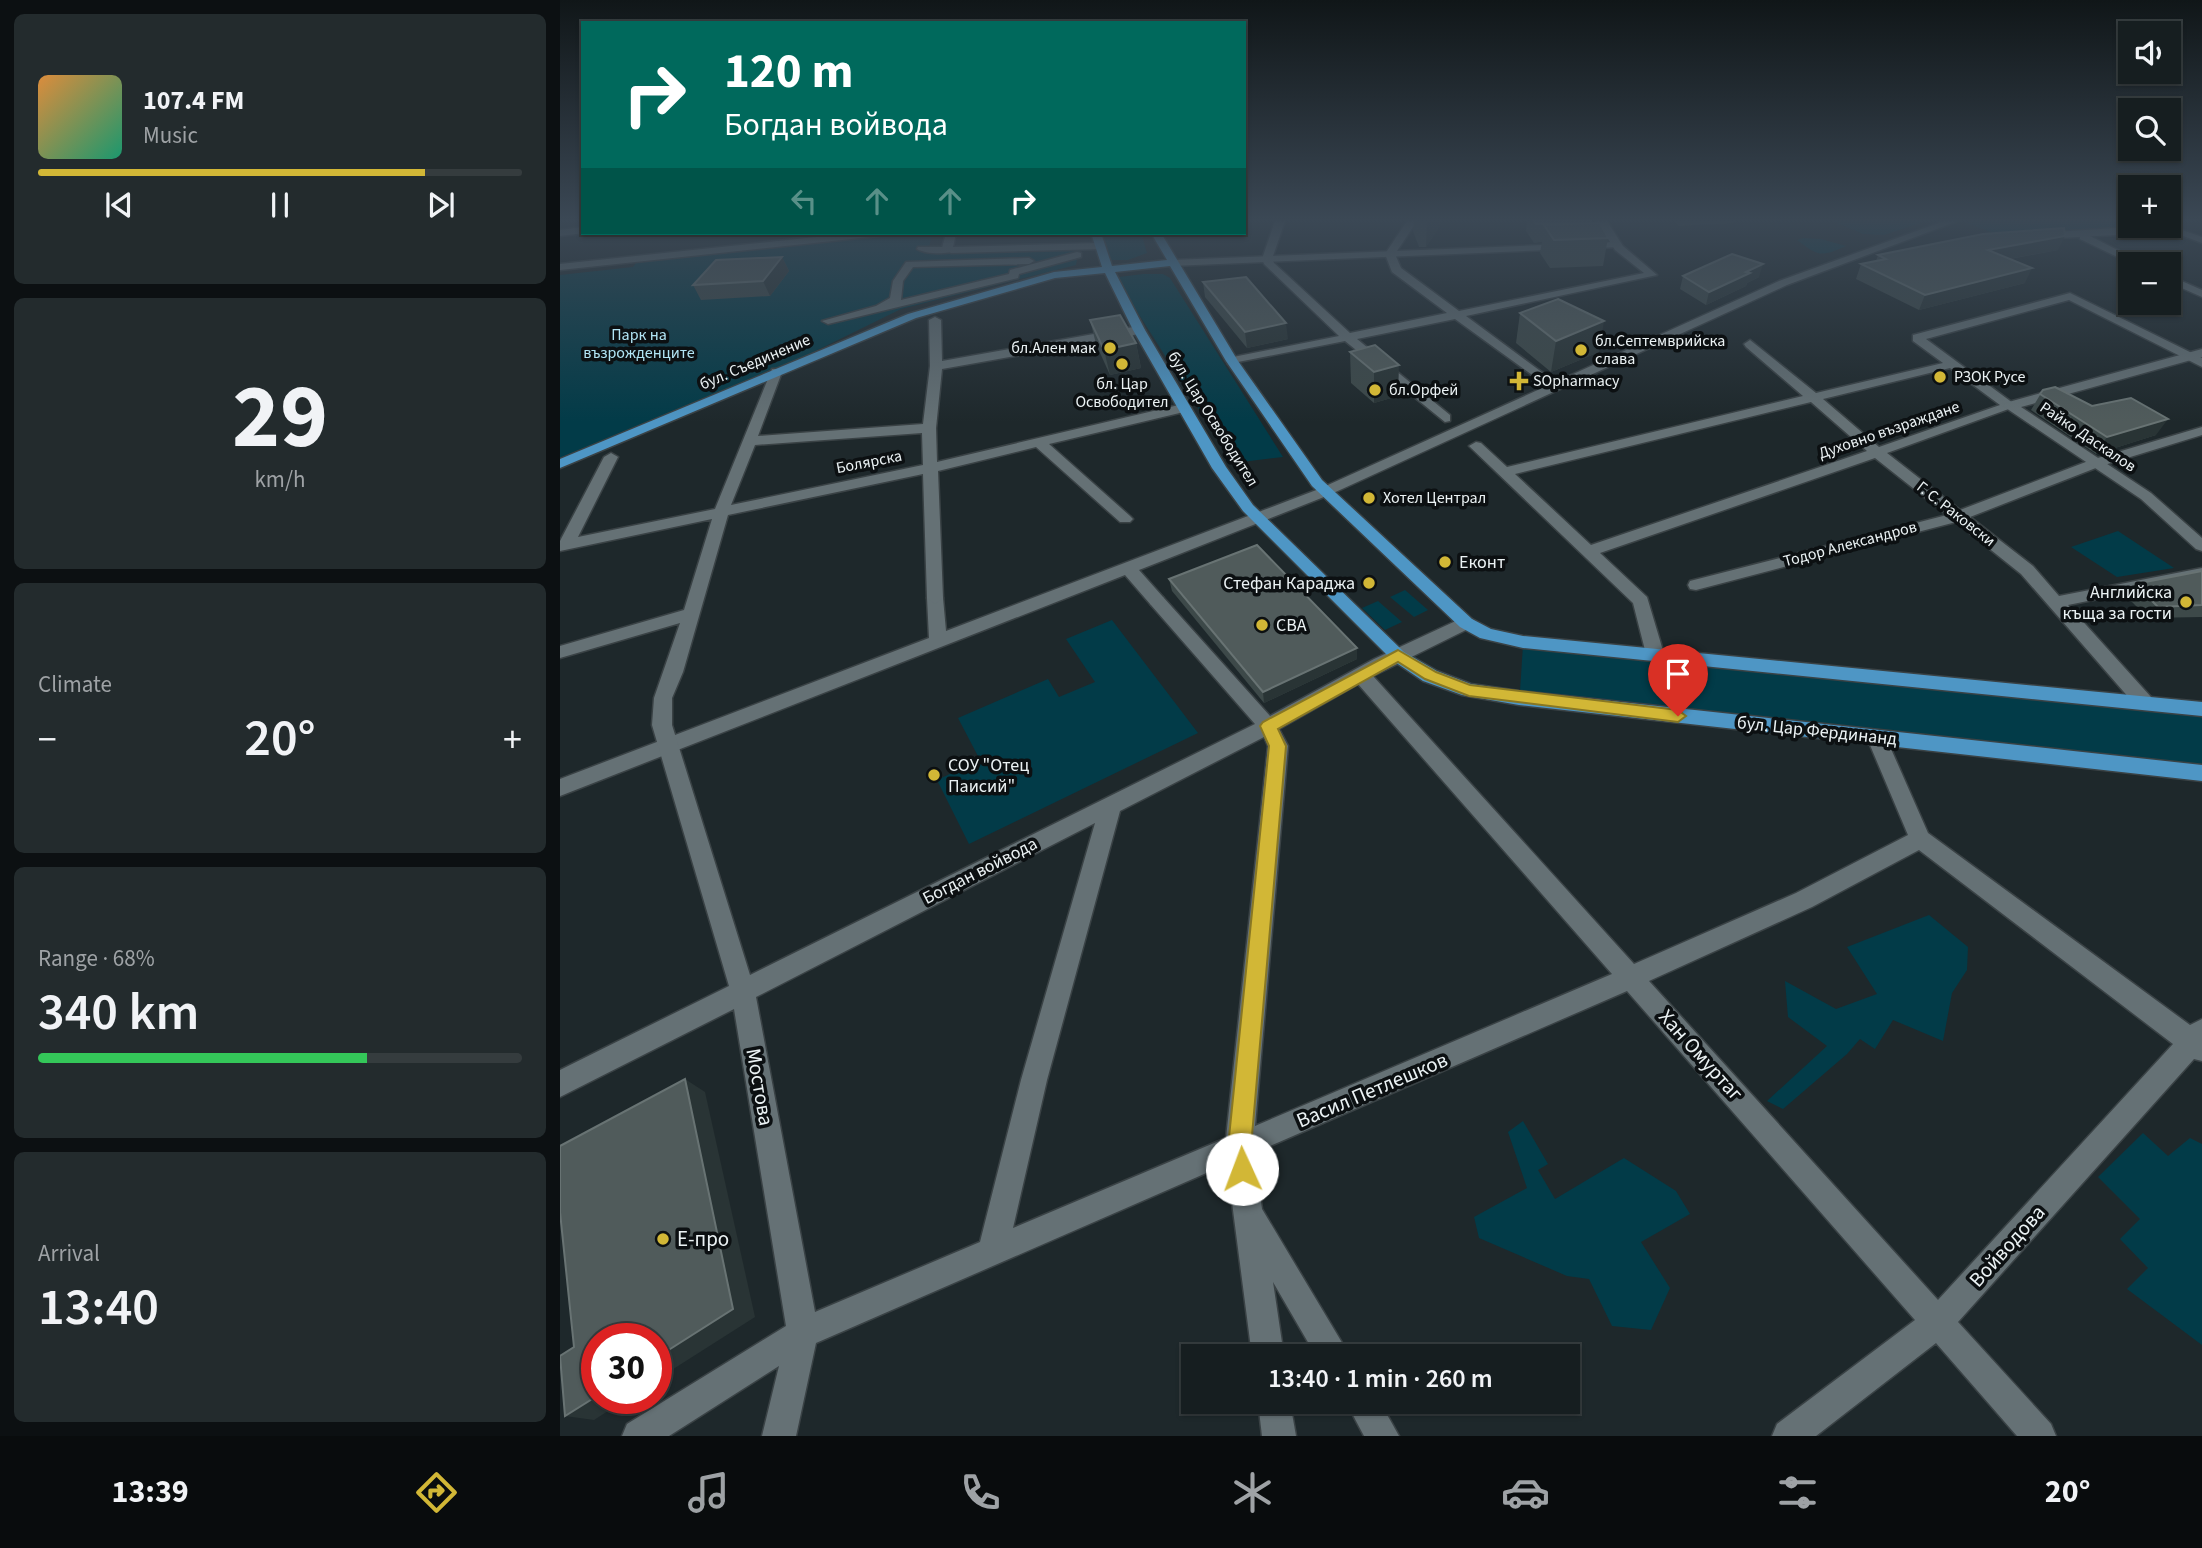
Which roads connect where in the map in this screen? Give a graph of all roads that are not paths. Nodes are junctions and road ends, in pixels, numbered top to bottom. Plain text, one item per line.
1 (897, 288) edge
2 (960, 288) edge
3 (1006, 288) edge
4 (1118, 288) edge
5 (1187, 288) edge
6 (1296, 288) edge
7 (1420, 288) edge
8 (1586, 288) edge
9 (1772, 288) edge
10 (881, 307) junction
11 (1454, 314) junction
12 (935, 320) dead end
13 (828, 321) dead end
14 (1139, 330) junction
15 (1346, 336) junction
16 (1749, 344) dead end
17 (2196, 355) edge
18 (1232, 361) junction
19 (2202, 363) edge
20 (1953, 365) junction
21 (936, 366) junction
22 (776, 372) junction
23 (1554, 386) junction
24 (1814, 400) junction
25 (2010, 406) junction
26 (1183, 408) junction
27 (929, 428) junction
28 (2202, 431) edge
29 (1460, 432) junction
30 (748, 440) junction
31 (1038, 442) junction
32 (1878, 453) junction
33 (611, 457) dead end
34 (2096, 463) junction
35 (560, 464) edge
36 (931, 468) junction
37 (1506, 472) junction
38 (1324, 492) junction
39 (722, 510) junction
40 (1959, 516) junction
41 (1258, 518) junction
42 (1125, 519) dead end
43 (563, 546) edge
44 (2202, 546) edge
45 (1591, 551) junction
46 (1129, 569) junction
47 (2202, 573) edge
48 (1696, 585) dead end
49 (2057, 602) junction
50 (691, 614) junction
51 (1470, 626) junction
52 (938, 639) junction
53 (560, 652) edge
54 (1656, 654) junction
55 (1398, 656) junction
56 (1361, 675) junction
57 (2144, 702) junction
58 (2202, 709) edge
59 (1268, 726) junction
60 (1877, 738) junction
61 (668, 745) junction
62 (2202, 773) edge
63 (560, 788) edge
64 (1111, 804) junction
65 (1920, 839) junction
66 (1632, 977) junction
67 (743, 990) junction
68 (2199, 1041) edge
69 (560, 1084) edge
70 (1239, 1147) junction
71 (1247, 1212) junction
72 (993, 1251) junction
73 (1938, 1322) junction
74 (803, 1333) junction
75 (1266, 1344) edge
76 (1327, 1344) edge
77 (1276, 1414) edge
78 (1369, 1414) edge
79 (639, 1436) edge
80 (779, 1436) edge
81 (1279, 1436) edge
82 (1382, 1436) edge
83 (1788, 1436) edge
84 (2039, 1436) edge

1 - 10 street
2 - 10 street
3 - 22 main road, бул. Съединение
4 - 14 main road, бул. Цар Освободител
5 - 18 main road
6 - 15 street
7 - 11 street
8 - 11 street
9 - 23 street
10 - 13 street
11 - 15 street
11 - 23 street
12 - 21 street
14 - 21 street
14 - 26 main road, бул. Цар Освободител
15 - 18 street
15 - 29 street
16 - 24 street, Г. С. Раковски
17 - 19 street
17 - 20 street, Райко Даскалов
17 - 25 street, Духовно възраждане
18 - 38 main road
20 - 24 street
20 - 25 street, Райко Даскалов
21 - 27 street
22 - 30 street, Мостова
22 - 35 main road, бул. Съединение
23 - 29 street
24 - 32 street, Г. С. Раковски
24 - 37 street
25 - 32 street, Духовно възраждане
25 - 34 street, Райко Даскалов
26 - 31 street, Болярска
26 - 41 main road, бул. Цар Освободител
27 - 30 street
27 - 36 street
28 - 34 street, Тодор Александров
29 - 37 street
29 - 38 street
30 - 39 street, Мостова
31 - 36 street, Болярска
31 - 42 street
32 - 40 street, Г. С. Раковски
32 - 45 street, Духовно възраждане
33 - 43 street
34 - 40 street, Тодор Александров
34 - 44 street, Райко Даскалов
36 - 39 street, Болярска
36 - 52 street
37 - 45 street
38 - 41 street
38 - 51 main road
39 - 43 street, Болярска
39 - 50 street, Мостова
40 - 48 street, Тодор Александров
40 - 49 street, Г. С. Раковски
41 - 46 street
41 - 55 main road, бул. Цар Освободител
45 - 54 street
46 - 52 street
46 - 59 street
47 - 49 street
49 - 57 street, Г. С. Раковски
50 - 53 street
50 - 61 street, Мостова
51 - 54 main road
51 - 55 street, Богдан войвода
52 - 61 street
54 - 57 main road
55 - 56 street, Богдан войвода
55 - 60 main road, бул. Цар Фердинанд
56 - 59 street, Богдан войвода
56 - 66 street, Хан Омуртаг
57 - 58 main road
59 - 64 street, Богдан войвода
59 - 70 street
60 - 62 main road, бул. Цар Фердинанд
60 - 65 street
61 - 63 street
61 - 67 street, Мостова
64 - 67 street, Богдан войвода
64 - 72 street
65 - 66 street, Васил Петлешков
65 - 68 street
66 - 70 street, Васил Петлешков
66 - 73 street, Хан Омуртаг
67 - 69 street, Богдан войвода
67 - 74 street, Мостова
68 - 73 street, Войводова
70 - 71 street
70 - 72 street, Васил Петлешков
71 - 75 street
71 - 76 street
72 - 74 street, Васил Петлешков
73 - 83 street, Войводова
73 - 84 street, Хан Омуртаг
74 - 79 street, Васил Петлешков
74 - 80 street, Мостова
77 - 81 street
78 - 82 street

